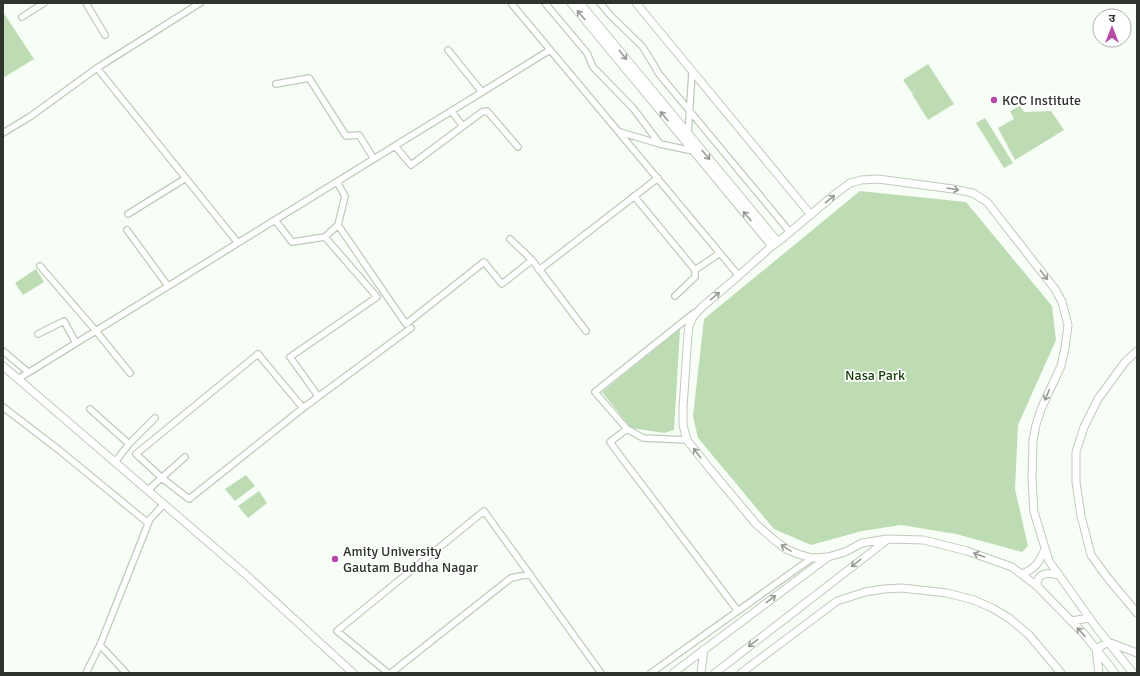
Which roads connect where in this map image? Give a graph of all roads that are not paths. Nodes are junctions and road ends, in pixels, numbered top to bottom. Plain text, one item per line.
1 (44, 3) edge
2 (86, 3) edge
3 (200, 3) edge
4 (511, 3) edge
5 (545, 3) edge
6 (571, 3) edge
7 (580, 3) edge
8 (600, 3) edge
9 (636, 3) edge
10 (22, 17) dead end
11 (105, 35) dead end
12 (448, 50) dead end
13 (550, 50) junction
14 (97, 68) junction
15 (692, 73) junction
16 (276, 84) dead end
17 (482, 92) junction
18 (690, 110) junction
19 (450, 112) junction
20 (462, 126) junction
21 (3, 132) edge
22 (619, 132) junction
23 (688, 134) junction
24 (660, 144) junction
25 (394, 146) junction
26 (518, 147) dead end
27 (693, 151) junction
28 (374, 159) junction
29 (186, 178) junction
30 (658, 178) junction
31 (337, 182) junction
32 (634, 196) junction
33 (128, 214) dead end
34 (811, 215) junction
35 (275, 220) junction
36 (338, 225) junction
37 (127, 230) dead end
38 (790, 232) junction
39 (325, 238) junction
40 (510, 239) dead end
41 (778, 242) junction
42 (238, 243) junction
43 (772, 246) junction
44 (720, 253) junction
45 (532, 260) junction
46 (40, 266) dead end
47 (539, 270) junction
48 (696, 270) junction
49 (739, 276) junction
50 (168, 286) junction
51 (675, 296) dead end
52 (702, 307) junction
53 (411, 328) dead end
54 (96, 330) junction
55 (586, 331) dead end
56 (38, 334) dead end
57 (76, 343) junction
58 (3, 351) edge
59 (1137, 351) edge
60 (3, 366) edge
61 (28, 372) junction
62 (130, 373) dead end
63 (18, 379) junction
64 (318, 396) junction
65 (3, 407) edge
66 (303, 408) junction
67 (90, 409) dead end
68 (155, 418) dead end
69 (627, 429) junction
70 (687, 440) junction
71 (129, 444) junction
72 (185, 457) dead end
73 (114, 462) junction
74 (162, 478) junction
75 (148, 490) junction
76 (164, 504) junction
77 (148, 523) junction
78 (887, 539) junction
79 (1045, 549) junction
80 (828, 557) junction
81 (812, 558) junction
82 (530, 574) junction
83 (1021, 574) junction
84 (1058, 575) junction
85 (1037, 586) junction
86 (738, 611) junction
87 (1137, 613) edge
88 (1089, 618) junction
89 (1071, 621) junction
90 (1108, 642) junction
91 (100, 645) junction
92 (1096, 649) junction
93 (704, 650) junction
94 (1137, 653) edge
95 (86, 673) edge
96 (126, 673) edge
97 (353, 673) edge
98 (388, 673) edge
99 (391, 673) edge
100 (601, 673) edge
101 (651, 673) edge
102 (673, 673) edge
103 (701, 673) edge
104 (715, 673) edge
105 (741, 673) edge
106 (1061, 673) edge
107 (1099, 673) edge
108 (1115, 673) edge
109 (1133, 673) edge

1 - 10 street
2 - 11 street
3 - 14 street
4 - 13 street
5 - 24 street
27 -> 6 street
7 -> 23 street
8 - 18 street
9 - 15 street
12 - 17 street
13 - 17 street
13 - 22 street
14 - 21 street
14 - 29 street
15 - 18 street
15 - 34 street
16 - 28 street
17 - 19 street
18 - 23 street
18 - 38 street
19 - 20 street
19 - 25 street
20 - 25 street
20 - 26 street
22 - 24 street
22 - 30 street
23 -> 41 street
24 - 27 street
25 - 28 street
43 -> 27 street
28 - 31 street
29 - 33 street
29 - 42 street
30 - 32 street
30 - 44 street
31 - 35 street
31 - 36 street
32 - 47 street
32 - 48 street
34 - 38 street
34 -> 79 street
35 - 39 street
35 - 42 street
36 - 39 street
36 - 45 street
37 - 50 street
38 - 41 street
39 - 64 street
40 - 45 street
41 - 43 street
42 - 50 street
43 - 49 street
44 - 48 street
44 - 49 street
45 - 47 street
46 - 54 street
47 - 55 street
48 - 51 street
52 -> 49 street
50 - 54 street
52 - 69 street
52 - 70 street
53 - 64 street
54 - 57 street
54 - 62 street
56 - 57 street
57 - 61 street
58 - 61 street
59 - 87 street
60 - 63 street
61 - 63 street
63 - 73 street
64 - 66 street
65 - 77 street
66 - 74 street
66 - 74 street
67 - 71 street
68 - 71 street
69 - 70 street
69 - 86 street
81 -> 70 street
71 - 73 street
72 - 74 street
73 - 75 street
74 - 75 street
75 - 76 street
76 - 77 street
76 - 97 street
77 - 91 street
78 - 80 street
83 -> 78 street
78 -> 104 street
79 - 83 street
79 - 84 street
80 - 81 street
93 -> 80 street
81 - 86 street
82 - 98 street
82 - 99 street
82 - 100 street
83 - 85 street
84 - 85 street
84 - 88 street
85 - 89 street
86 - 101 street
88 - 89 street
88 - 90 street
92 -> 89 street
90 - 92 street
90 - 94 street
90 - 109 street
91 - 95 street
91 - 96 street
92 - 107 street
92 - 108 street
93 - 102 street
93 - 103 street
105 - 106 street

